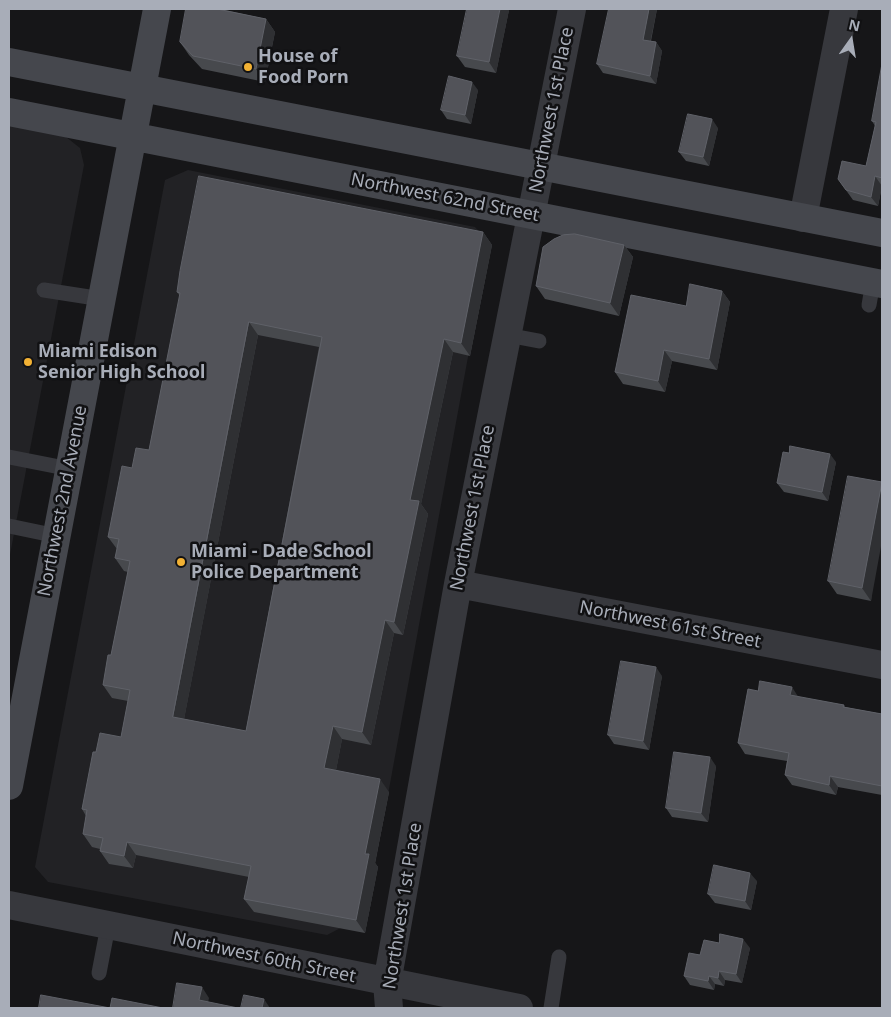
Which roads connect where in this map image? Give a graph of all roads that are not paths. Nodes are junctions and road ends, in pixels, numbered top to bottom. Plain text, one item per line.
1 (156, 9) edge
2 (572, 9) edge
3 (844, 9) edge
4 (9, 62) edge
5 (142, 88) junction
6 (9, 112) edge
7 (133, 136) junction
8 (542, 167) junction
9 (531, 216) junction
10 (803, 218) junction
11 (882, 233) edge
12 (44, 290) dead end
13 (875, 291) edge
14 (102, 299) junction
15 (507, 335) junction
16 (539, 341) dead end
17 (9, 457) edge
18 (70, 469) junction
19 (9, 526) edge
20 (56, 536) junction
21 (458, 584) junction
22 (882, 665) edge
23 (9, 786) edge
24 (9, 905) edge
25 (108, 926) junction
26 (559, 957) dead end
27 (99, 973) dead end
28 (388, 996) edge
29 (519, 1008) edge
30 (550, 1008) edge

1 - 5 main road, Northwest 2nd Avenue
2 - 8 street, Northwest 1st Place
3 - 10 street
4 - 5 main road
5 - 7 main road, Northwest 2nd Avenue
5 - 8 main road
6 - 7 main road, Northwest 62nd Street
7 - 9 main road, Northwest 62nd Street
7 - 14 main road, Northwest 2nd Avenue
8 - 9 street, Northwest 1st Place
8 - 10 main road
9 - 13 main road, Northwest 62nd Street
9 - 15 street, Northwest 1st Place
10 - 11 main road
12 - 14 lane
14 - 18 main road, Northwest 2nd Avenue
15 - 16 lane
15 - 21 street, Northwest 1st Place
17 - 18 lane
18 - 20 main road, Northwest 2nd Avenue
19 - 20 lane
20 - 23 main road, Northwest 2nd Avenue
21 - 22 street, Northwest 61st Street
21 - 28 street, Northwest 1st Place
24 - 25 street, Northwest 60th Street
25 - 27 lane
25 - 28 street, Northwest 60th Street
26 - 30 lane
28 - 29 street, Northwest 60th Street

